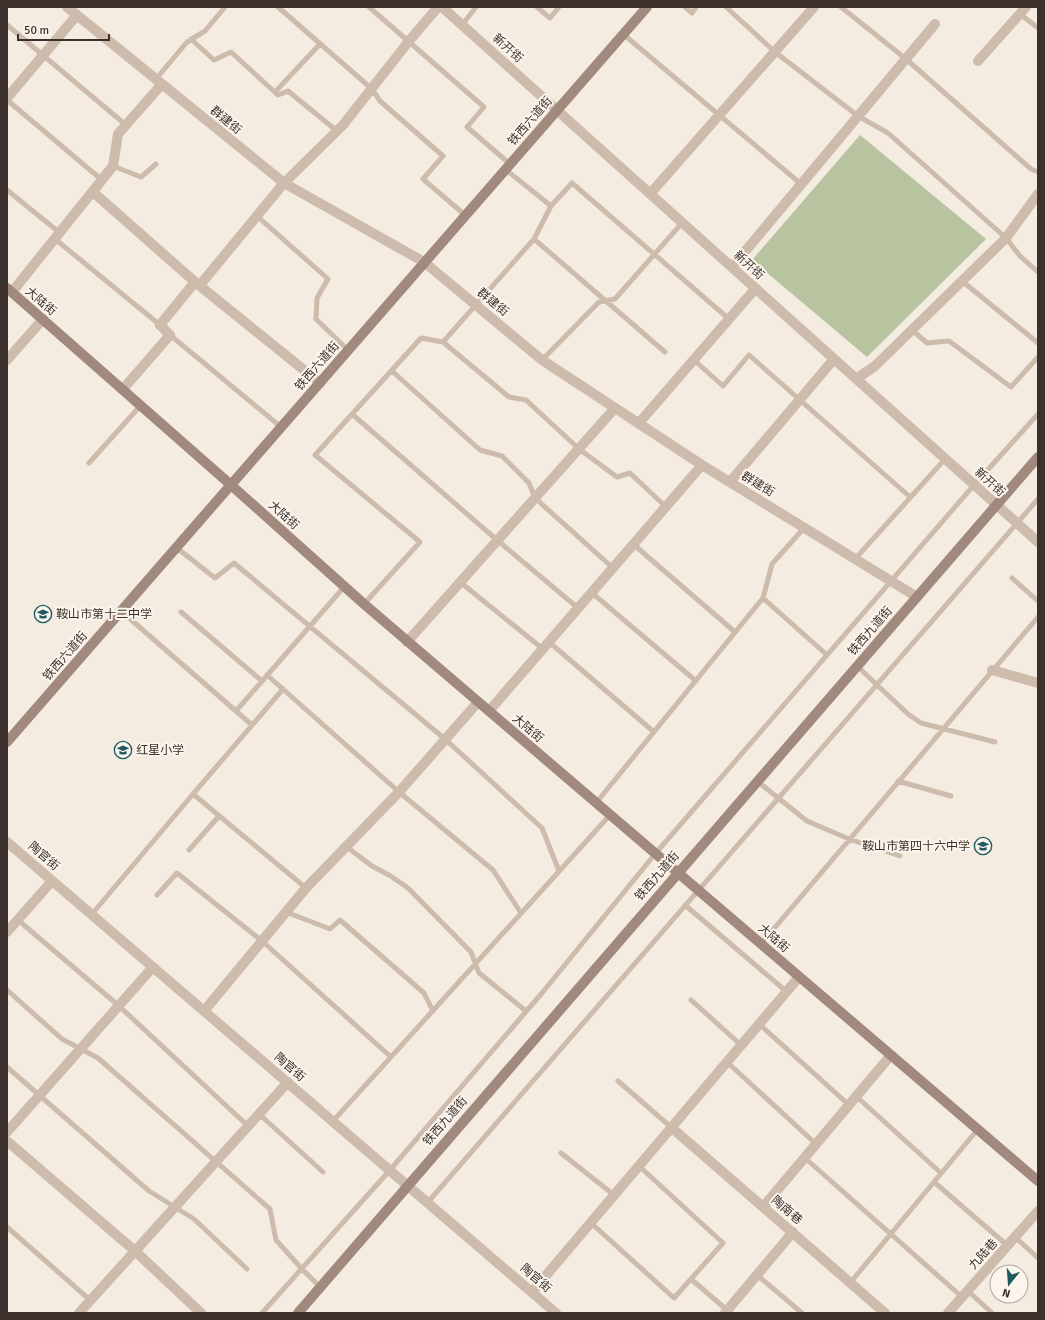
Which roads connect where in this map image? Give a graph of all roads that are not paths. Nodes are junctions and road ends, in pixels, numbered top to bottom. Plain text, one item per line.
1 (67, 7) edge
2 (226, 7) edge
3 (278, 7) edge
4 (370, 7) edge
5 (438, 7) edge
6 (442, 7) edge
7 (476, 7) edge
8 (537, 7) edge
9 (559, 7) edge
10 (646, 7) edge
11 (685, 7) edge
12 (696, 7) edge
13 (726, 7) edge
14 (814, 7) edge
15 (841, 7) edge
16 (1023, 10) edge
17 (77, 15) junction
18 (462, 24) junction
19 (935, 24) dead end
20 (7, 25) edge
21 (1038, 28) edge
22 (623, 34) junction
23 (191, 39) junction
24 (409, 41) junction
25 (320, 44) junction
26 (775, 52) junction
27 (43, 55) junction
28 (906, 59) junction
29 (978, 60) dead end
30 (159, 81) junction
31 (372, 89) junction
32 (275, 92) junction
33 (7, 99) edge
34 (557, 110) junction
35 (719, 116) junction
36 (858, 116) junction
37 (126, 125) junction
38 (337, 131) junction
39 (156, 164) dead end
40 (113, 166) junction
41 (507, 167) junction
42 (1038, 172) edge
43 (102, 180) junction
44 (284, 183) junction
45 (801, 184) junction
46 (7, 190) edge
47 (93, 192) junction
48 (650, 194) junction
49 (1038, 194) edge
50 (551, 206) junction
51 (465, 215) junction
52 (257, 216) junction
53 (682, 223) junction
54 (57, 236) junction
55 (1006, 238) junction
56 (534, 239) junction
57 (654, 255) junction
58 (424, 262) junction
59 (732, 267) junction
60 (1038, 272) edge
61 (962, 281) junction
62 (197, 284) junction
63 (755, 289) junction
64 (9, 290) edge
65 (606, 301) junction
66 (476, 306) junction
67 (43, 319) junction
68 (728, 319) junction
69 (160, 325) junction
70 (912, 330) junction
71 (170, 335) junction
72 (443, 342) junction
73 (1038, 343) edge
74 (348, 350) junction
75 (665, 352) dead end
76 (1038, 357) edge
77 (834, 359) junction
78 (7, 360) edge
79 (542, 360) junction
80 (694, 360) junction
81 (392, 371) junction
82 (856, 379) junction
83 (320, 383) junction
84 (122, 389) junction
85 (799, 400) junction
86 (141, 406) junction
87 (615, 408) junction
88 (352, 414) junction
89 (1038, 414) edge
90 (639, 424) junction
91 (281, 428) junction
92 (579, 449) junction
93 (1038, 457) edge
94 (945, 459) junction
95 (89, 463) dead end
96 (702, 465) junction
97 (730, 482) junction
98 (232, 485) junction
99 (974, 485) junction
100 (910, 497) junction
101 (535, 498) junction
102 (1038, 499) edge
103 (996, 505) junction
104 (666, 507) junction
105 (1017, 523) junction
106 (804, 528) junction
107 (497, 540) junction
108 (1038, 542) edge
109 (633, 544) junction
110 (177, 548) junction
111 (855, 559) junction
112 (613, 568) junction
113 (1012, 578) dead end
114 (891, 581) junction
115 (460, 582) junction
116 (344, 587) junction
117 (592, 593) junction
118 (917, 597) junction
119 (763, 598) junction
120 (1038, 602) edge
121 (364, 604) junction
122 (578, 608) junction
123 (121, 611) junction
124 (181, 612) dead end
125 (1038, 617) edge
126 (309, 627) junction
127 (735, 632) junction
128 (407, 642) junction
129 (546, 645) junction
130 (827, 655) junction
131 (857, 666) junction
132 (992, 670) junction
133 (267, 675) junction
134 (262, 681) junction
135 (696, 681) junction
136 (1038, 683) edge
137 (877, 685) junction
138 (283, 689) junction
139 (478, 702) junction
140 (236, 711) junction
141 (489, 712) junction
142 (252, 725) junction
143 (942, 730) junction
144 (654, 732) junction
145 (445, 739) junction
146 (7, 742) edge
147 (995, 742) dead end
148 (757, 781) junction
149 (898, 781) junction
150 (399, 792) junction
151 (193, 794) junction
152 (951, 796) dead end
153 (779, 799) junction
154 (596, 803) junction
155 (610, 815) junction
156 (219, 816) junction
157 (849, 839) junction
158 (7, 842) edge
159 (347, 847) junction
160 (189, 850) dead end
161 (655, 854) junction
162 (900, 856) dead end
163 (559, 871) junction
164 (678, 873) junction
165 (52, 880) junction
166 (306, 888) junction
167 (698, 890) junction
168 (157, 894) dead end
169 (685, 905) junction
170 (286, 912) junction
171 (521, 913) junction
172 (92, 914) junction
173 (11, 926) edge
174 (262, 941) junction
175 (761, 944) junction
176 (476, 964) junction
177 (153, 967) junction
178 (799, 977) junction
179 (7, 990) edge
180 (786, 992) junction
181 (691, 1000) dead end
182 (120, 1006) junction
183 (204, 1011) junction
184 (433, 1011) junction
185 (526, 1011) junction
186 (759, 1024) junction
187 (741, 1045) junction
188 (81, 1049) junction
189 (891, 1055) junction
190 (391, 1057) junction
191 (727, 1062) junction
192 (7, 1067) edge
193 (618, 1081) dead end
194 (288, 1082) junction
195 (39, 1096) junction
196 (856, 1097) junction
197 (849, 1105) junction
198 (259, 1114) junction
199 (333, 1121) junction
200 (248, 1126) junction
201 (672, 1128) junction
202 (978, 1129) junction
203 (7, 1132) edge
204 (7, 1141) edge
205 (816, 1144) junction
206 (561, 1153) dead end
207 (805, 1158) junction
208 (215, 1162) junction
209 (639, 1166) junction
210 (390, 1170) junction
211 (322, 1172) dead end
212 (941, 1173) junction
213 (1038, 1181) edge
214 (934, 1182) junction
215 (407, 1185) junction
216 (614, 1195) junction
217 (428, 1202) junction
218 (175, 1207) junction
219 (763, 1207) junction
220 (1038, 1211) edge
221 (591, 1223) junction
222 (7, 1227) edge
223 (793, 1232) junction
224 (891, 1233) junction
225 (1015, 1238) junction
226 (1008, 1246) junction
227 (135, 1250) junction
228 (1038, 1258) edge
229 (247, 1269) dead end
230 (302, 1269) junction
231 (757, 1275) junction
232 (691, 1279) junction
233 (850, 1282) junction
234 (320, 1287) junction
235 (532, 1292) junction
236 (965, 1294) junction
237 (90, 1300) junction
238 (726, 1312) edge
239 (79, 1313) edge
240 (201, 1313) edge
241 (262, 1313) edge
242 (298, 1313) edge
243 (556, 1313) edge
244 (802, 1313) edge
245 (886, 1313) edge
246 (948, 1313) edge
247 (992, 1313) edge

1 - 17 street, 群建街
2 - 23 lane
3 - 25 lane
4 - 24 lane
5 - 24 street
6 - 18 street, 新开街
7 - 18 lane
8 - 9 lane
10 - 22 main road, 铁西六道街
11 - 12 lane
13 - 26 lane
14 - 26 street
15 - 28 lane
16 - 21 lane
16 - 29 street
17 - 27 street
17 - 30 street, 群建街
18 - 34 street, 新开街
19 - 28 street
20 - 27 lane
22 - 34 main road, 铁西六道街
22 - 35 lane
23 - 30 lane
23 - 32 lane
24 - 31 street
24 - 41 lane
25 - 31 lane
25 - 32 lane
26 - 35 street
26 - 36 lane
27 - 33 street
27 - 37 lane
28 - 36 street
28 - 42 lane
30 - 37 street
30 - 44 street, 群建街
31 - 38 street
31 - 51 lane
32 - 38 lane
33 - 43 lane
34 - 41 main road, 铁西六道街
34 - 48 street, 新开街
35 - 45 lane
35 - 48 street
36 - 45 street
36 - 55 lane
37 - 40 street
38 - 44 street
39 - 40 lane
40 - 43 street
41 - 50 lane
41 - 51 main road, 铁西六道街
43 - 47 street
44 - 52 street
44 - 58 street, 群建街
45 - 59 street
46 - 54 lane
47 - 54 street
47 - 62 street
48 - 53 street, 新开街
49 - 55 street
50 - 56 lane
50 - 57 lane
51 - 58 main road, 铁西六道街
52 - 62 street
52 - 74 lane
53 - 57 lane
53 - 59 street, 新开街
54 - 64 street
54 - 69 lane
55 - 60 lane
55 - 61 street
56 - 65 lane
56 - 66 lane
57 - 65 lane
57 - 68 lane
58 - 66 street, 群建街
58 - 74 main road, 铁西六道街
59 - 63 street, 新开街
61 - 70 street
61 - 73 lane
62 - 69 street
62 - 83 street
63 - 68 street
63 - 77 street, 新开街
64 - 67 main road, 大陆街
65 - 75 lane
65 - 79 lane
66 - 72 lane
66 - 79 street, 群建街
67 - 78 street
67 - 84 main road, 大陆街
68 - 80 street
69 - 71 street
70 - 76 lane
70 - 82 street
71 - 84 street
71 - 91 lane
72 - 81 lane
72 - 92 lane
74 - 83 main road, 铁西六道街
77 - 82 street, 新开街
77 - 85 street
79 - 87 street, 群建街
80 - 85 lane
80 - 90 street
81 - 88 lane
81 - 101 lane
82 - 94 street, 新开街
83 - 91 main road, 铁西六道街
84 - 86 main road, 大陆街
85 - 97 street
85 - 100 lane
86 - 95 lane
86 - 98 main road, 大陆街
87 - 90 street, 群建街
87 - 92 street
88 - 107 lane
88 - 121 lane
89 - 99 lane
90 - 96 street, 群建街
91 - 98 main road, 铁西六道街
92 - 101 street
92 - 104 lane
93 - 103 main road, 铁西九道街
94 - 99 street, 新开街
94 - 100 lane
96 - 97 street, 群建街
96 - 104 street
97 - 106 street, 群建街
98 - 110 main road, 铁西六道街
98 - 116 main road, 大陆街
99 - 103 street, 新开街
99 - 114 lane
100 - 111 lane
101 - 107 street
101 - 112 lane
102 - 105 lane
103 - 105 street, 新开街
103 - 118 main road, 铁西九道街
104 - 109 street
105 - 108 street, 新开街
105 - 137 lane
106 - 111 street, 群建街
106 - 119 lane
107 - 115 street
107 - 122 lane
109 - 112 street
109 - 127 lane
110 - 123 main road, 铁西六道街
110 - 126 lane
111 - 114 street, 群建街
112 - 117 street
113 - 120 lane
114 - 118 street, 群建街
114 - 130 lane
115 - 128 street
115 - 129 lane
116 - 121 main road, 大陆街
116 - 126 lane
117 - 122 street
117 - 135 lane
118 - 131 main road, 铁西九道街
119 - 127 lane
119 - 130 lane
121 - 128 main road, 大陆街
122 - 129 street
123 - 140 lane
123 - 146 main road, 铁西六道街
124 - 134 lane
125 - 132 lane
126 - 133 lane
126 - 145 lane
127 - 135 lane
128 - 139 main road, 大陆街
129 - 141 street
129 - 144 lane
130 - 161 lane
131 - 137 lane
131 - 148 main road, 铁西九道街
132 - 136 street
132 - 143 lane
133 - 134 lane
133 - 138 lane
134 - 140 lane
135 - 144 lane
137 - 143 lane
137 - 153 lane
138 - 142 lane
138 - 150 lane
139 - 141 main road, 大陆街
139 - 145 street
140 - 142 lane
141 - 154 main road, 大陆街
142 - 151 lane
143 - 147 lane
143 - 149 lane
144 - 154 lane
145 - 150 street
145 - 163 lane
148 - 153 lane
148 - 164 main road, 铁西九道街
149 - 152 lane
149 - 157 lane
150 - 159 street
150 - 171 lane
151 - 156 lane
151 - 172 lane
153 - 157 lane
153 - 167 lane
154 - 155 main road, 大陆街
155 - 161 main road, 大陆街
155 - 163 lane
156 - 160 lane
156 - 166 lane
157 - 162 lane
157 - 175 lane
158 - 165 street, 陶官街
159 - 166 street
159 - 176 lane
161 - 164 main road, 大陆街
161 - 185 lane
163 - 171 lane
164 - 167 main road, 大陆街
164 - 215 main road, 铁西九道街
165 - 172 street, 陶官街
165 - 173 street
166 - 170 street
167 - 169 lane
167 - 175 main road, 大陆街
168 - 174 lane
169 - 180 lane
169 - 217 lane
170 - 174 street
170 - 184 lane
171 - 176 lane
172 - 177 street, 陶官街
173 - 182 lane
174 - 183 street
174 - 190 lane
175 - 178 main road, 大陆街
176 - 184 lane
176 - 185 lane
177 - 182 street
177 - 183 street, 陶官街
178 - 180 street
178 - 189 main road, 大陆街
179 - 188 lane
180 - 186 street
181 - 187 lane
182 - 188 street
182 - 200 lane
183 - 194 street, 陶官街
184 - 190 lane
185 - 210 lane
186 - 187 street
186 - 197 lane
187 - 191 street
188 - 195 street
188 - 208 lane
189 - 196 street
189 - 202 main road, 大陆街
190 - 199 lane
191 - 201 street
191 - 205 lane
192 - 195 lane
193 - 201 lane
194 - 198 street
194 - 199 street, 陶官街
195 - 203 street
195 - 218 lane
196 - 197 street
196 - 212 lane
197 - 205 street
198 - 200 street
198 - 211 lane
199 - 210 street, 陶官街
200 - 208 street
201 - 209 street
201 - 219 street, 陶南巷
202 - 212 lane
202 - 213 main road, 大陆街
204 - 227 street
205 - 207 street
206 - 216 lane
207 - 219 street
207 - 224 lane
208 - 218 street
208 - 230 lane
209 - 216 street
209 - 232 lane
210 - 215 street, 陶官街
210 - 230 lane
212 - 214 lane
214 - 224 lane
214 - 226 lane
215 - 217 street, 陶官街
215 - 234 main road, 铁西九道街
216 - 221 street
217 - 235 street, 陶官街
218 - 227 street
218 - 229 lane
219 - 223 street, 陶南巷
220 - 225 street, 九陆巷
221 - 232 lane
221 - 235 street
222 - 237 lane
223 - 231 street
223 - 233 street, 陶南巷
224 - 233 lane
224 - 236 lane
225 - 226 street, 九陆巷
225 - 228 lane
226 - 236 street, 九陆巷
227 - 237 street
227 - 240 street
230 - 234 lane
230 - 241 lane
231 - 238 street
231 - 244 lane
232 - 238 lane
233 - 245 street, 陶南巷
234 - 242 main road, 铁西九道街
235 - 243 street, 陶官街
236 - 246 street, 九陆巷
236 - 247 lane
237 - 239 street

